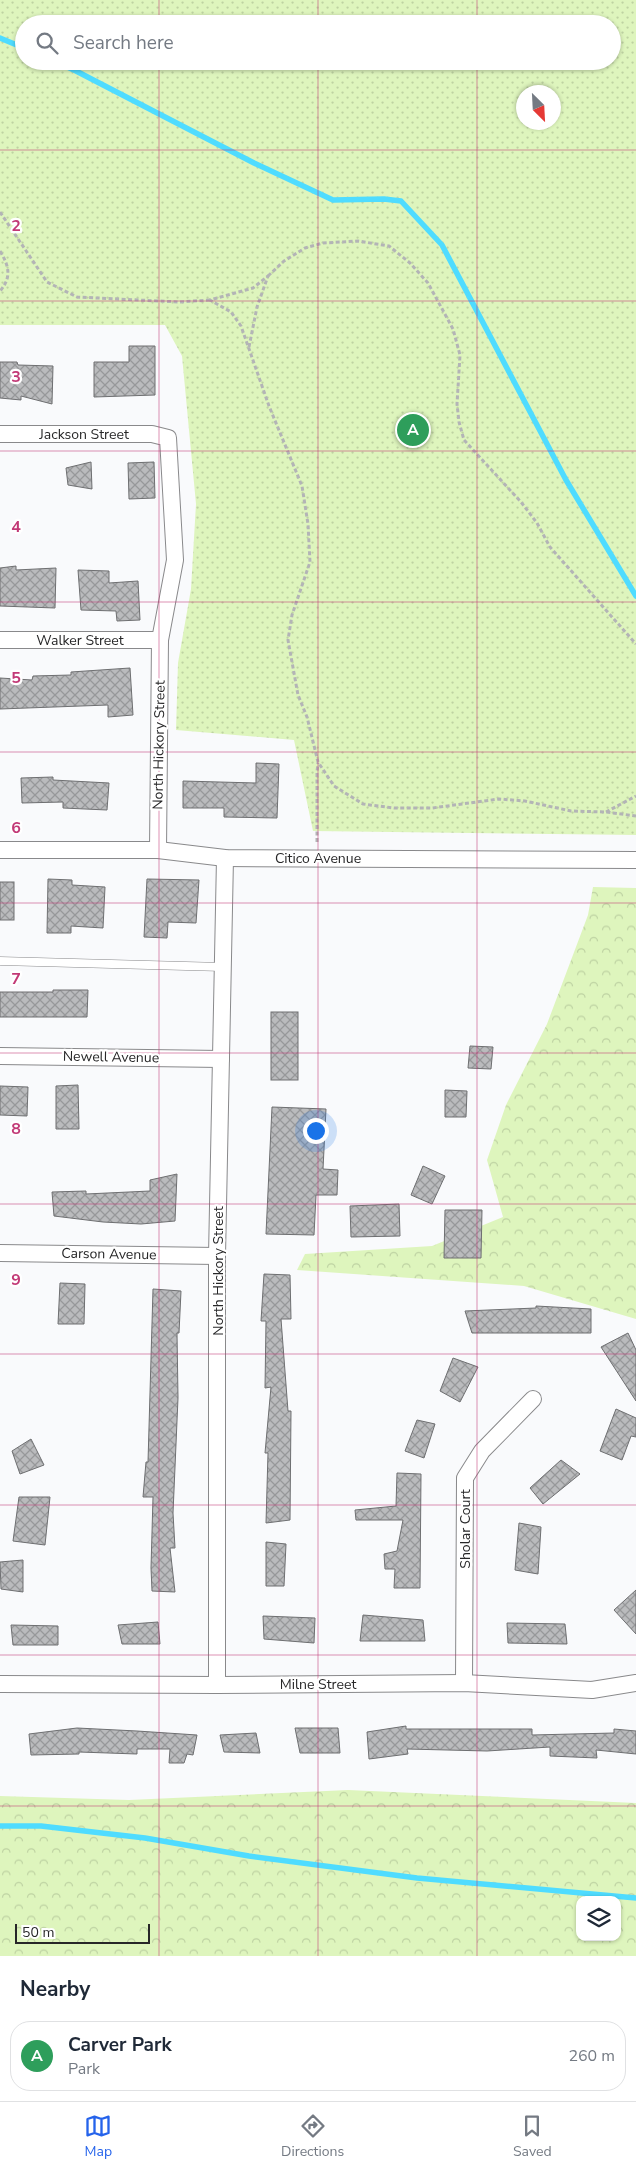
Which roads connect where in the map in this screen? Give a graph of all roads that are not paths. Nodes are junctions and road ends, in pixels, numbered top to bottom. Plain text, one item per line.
1 (0, 434) edge
2 (175, 560) joint
3 (0, 640) edge
4 (160, 640) junction
5 (0, 850) edge
6 (158, 850) junction
7 (225, 858) junction
8 (636, 860) edge
9 (0, 961) edge
10 (223, 967) junction
11 (0, 1056) edge
12 (221, 1059) junction
13 (0, 1253) edge
14 (217, 1256) junction
15 (533, 1399) dead end
16 (464, 1683) junction
17 (636, 1683) edge
18 (0, 1684) edge
19 (217, 1685) junction

1 - 2 street, Jackson Street
2 - 4 street, North Hickory Street
3 - 4 street, Walker Street
4 - 6 street, North Hickory Street
5 - 6 street, Citico Avenue
6 - 7 street, Citico Avenue
7 - 8 street, Citico Avenue
7 - 10 street, North Hickory Street
9 - 10 lane
10 - 12 street, North Hickory Street
11 - 12 street, Newell Avenue
12 - 14 street, North Hickory Street
13 - 14 street, Carson Avenue
14 - 19 street, North Hickory Street
15 - 16 street, Sholar Court
16 - 17 street, Milne Street
16 - 19 street, Milne Street
18 - 19 street, Milne Street

